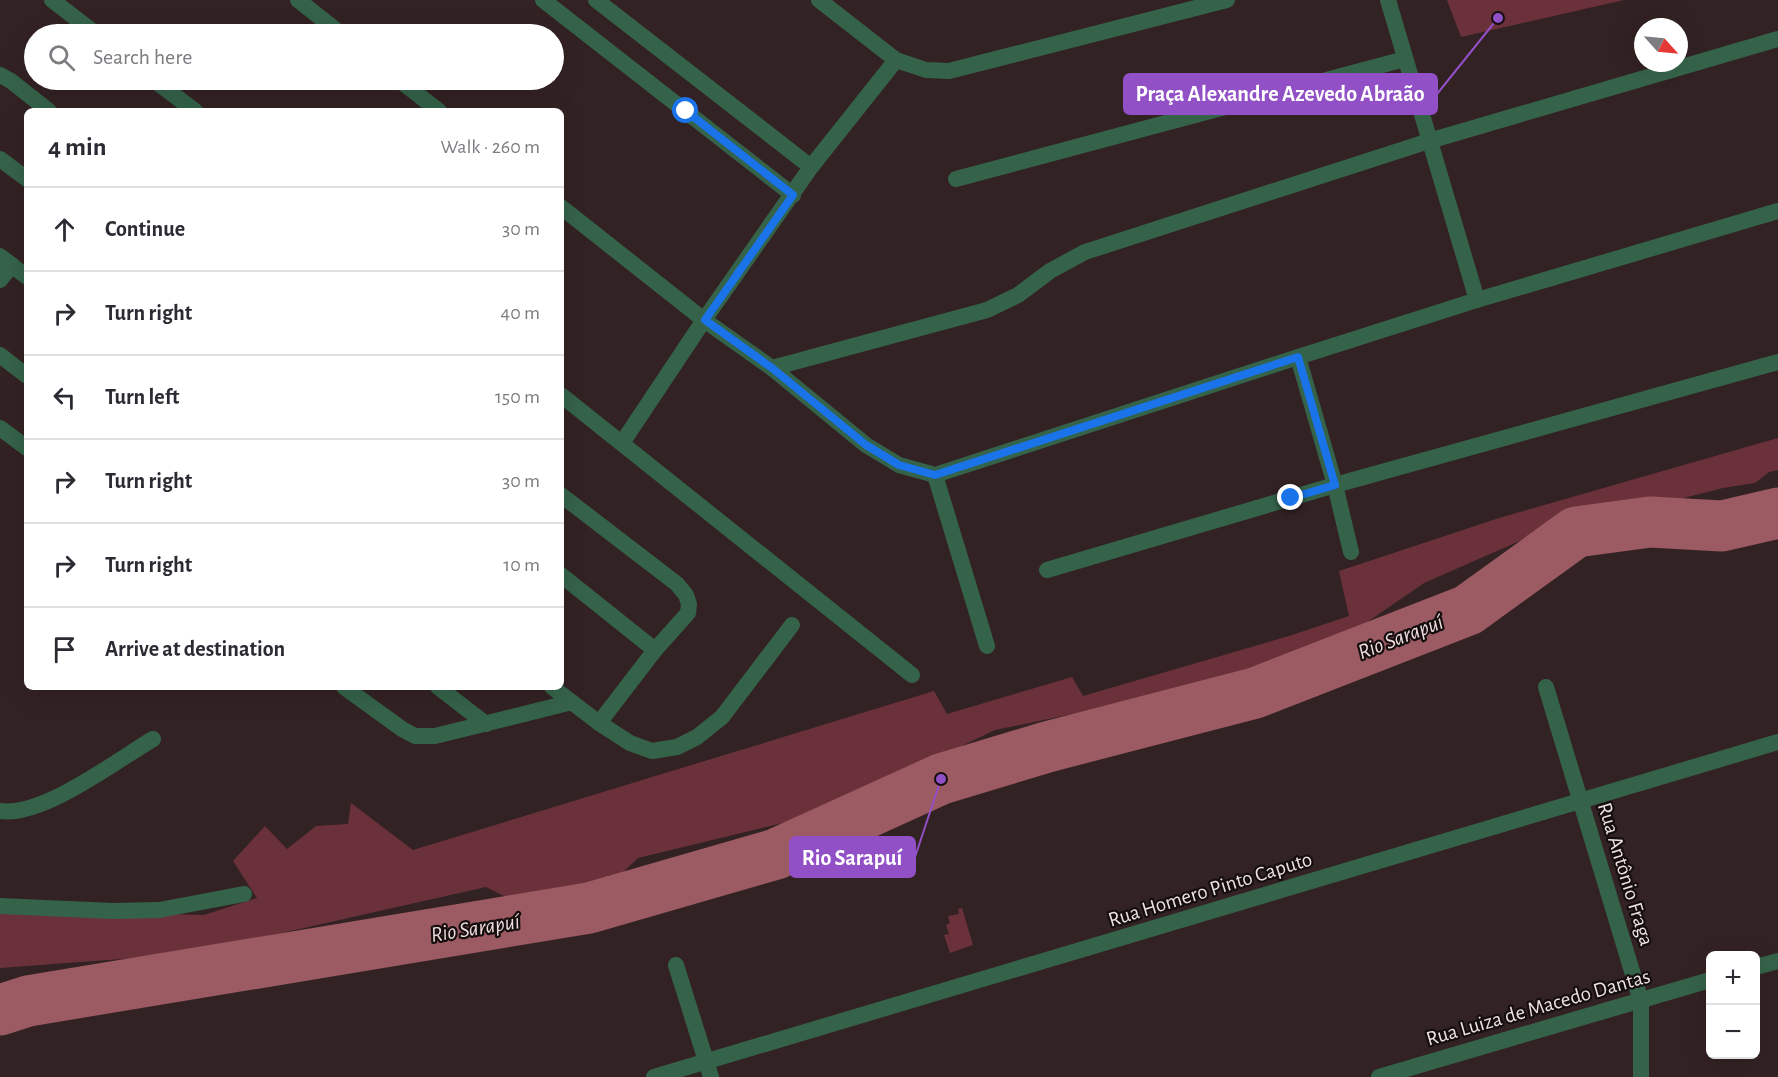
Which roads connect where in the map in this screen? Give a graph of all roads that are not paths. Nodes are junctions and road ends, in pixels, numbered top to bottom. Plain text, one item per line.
1 (52, 0) edge
2 (298, 0) edge
3 (543, 0) edge
4 (596, 0) edge
5 (819, 0) edge
6 (1227, 0) edge
7 (1388, 0) edge
8 (83, 24) edge
9 (328, 24) edge
10 (1778, 39) edge
11 (1405, 59) junction
12 (896, 60) junction
13 (0, 75) edge
14 (167, 90) edge
15 (412, 90) edge
16 (45, 108) edge
17 (191, 108) edge
18 (435, 108) edge
19 (1429, 141) junction
20 (0, 159) edge
21 (812, 167) junction
22 (24, 177) edge
23 (956, 179) dead end
24 (793, 195) junction
25 (564, 209) edge
26 (1778, 211) edge
27 (6, 260) edge
28 (24, 275) edge
29 (0, 280) edge
30 (1477, 300) junction
31 (705, 320) junction
32 (0, 355) edge
33 (1298, 357) junction
34 (1778, 362) edge
35 (772, 368) junction
36 (24, 374) edge
37 (564, 397) edge
38 (0, 428) edge
39 (622, 443) junction
40 (24, 446) edge
41 (935, 475) junction
42 (1335, 485) junction
43 (564, 497) edge
44 (1351, 552) dead end
45 (1047, 570) dead end
46 (564, 577) edge
47 (792, 625) dead end
48 (987, 646) dead end
49 (656, 650) junction
50 (912, 675) dead end
51 (1546, 687) dead end
52 (348, 690) edge
53 (442, 690) edge
54 (556, 690) edge
55 (572, 702) junction
56 (599, 723) junction
57 (486, 724) junction
58 (153, 738) dead end
59 (1778, 742) edge
60 (1581, 801) junction
61 (0, 811) edge
62 (244, 894) dead end
63 (0, 906) edge
64 (1778, 961) edge
65 (676, 965) dead end
66 (1760, 966) edge
67 (1706, 981) edge
68 (1641, 1001) junction
69 (709, 1069) edge
70 (654, 1077) edge
71 (1379, 1077) edge
72 (1641, 1077) edge

1 - 8 street
2 - 9 street
3 - 24 street
4 - 21 street
5 - 12 street
6 - 12 street
7 - 11 street
10 - 19 street
11 - 19 street
11 - 23 street
12 - 21 street
13 - 16 street
14 - 17 street
15 - 18 street
19 - 30 street
19 - 35 street
20 - 22 street
21 - 24 street
24 - 31 street
25 - 31 street
26 - 30 street
27 - 28 street
27 - 29 street
30 - 33 street
31 - 35 street
31 - 39 street
32 - 36 street
33 - 41 street
33 - 42 street
34 - 42 street
35 - 41 street
37 - 39 street
38 - 40 street
39 - 50 street
41 - 48 street
42 - 44 street
42 - 45 street
43 - 49 street
46 - 49 street
47 - 56 street
49 - 56 street
51 - 60 street, Rua Antônio Fraga
52 - 57 street
53 - 57 street
54 - 55 street
55 - 56 street
55 - 57 street
58 - 61 street
59 - 60 street, Rua Homero Pinto Caputo
60 - 68 street, Rua Antônio Fraga
60 - 69 street, Rua Homero Pinto Caputo
62 - 63 street
64 - 66 street
65 - 69 street
67 - 68 street, Rua Luiza de Macedo Dantas
68 - 71 street, Rua Luiza de Macedo Dantas
68 - 72 street, Rua Antônio Fraga
69 - 70 street, Rua Homero Pinto Caputo

